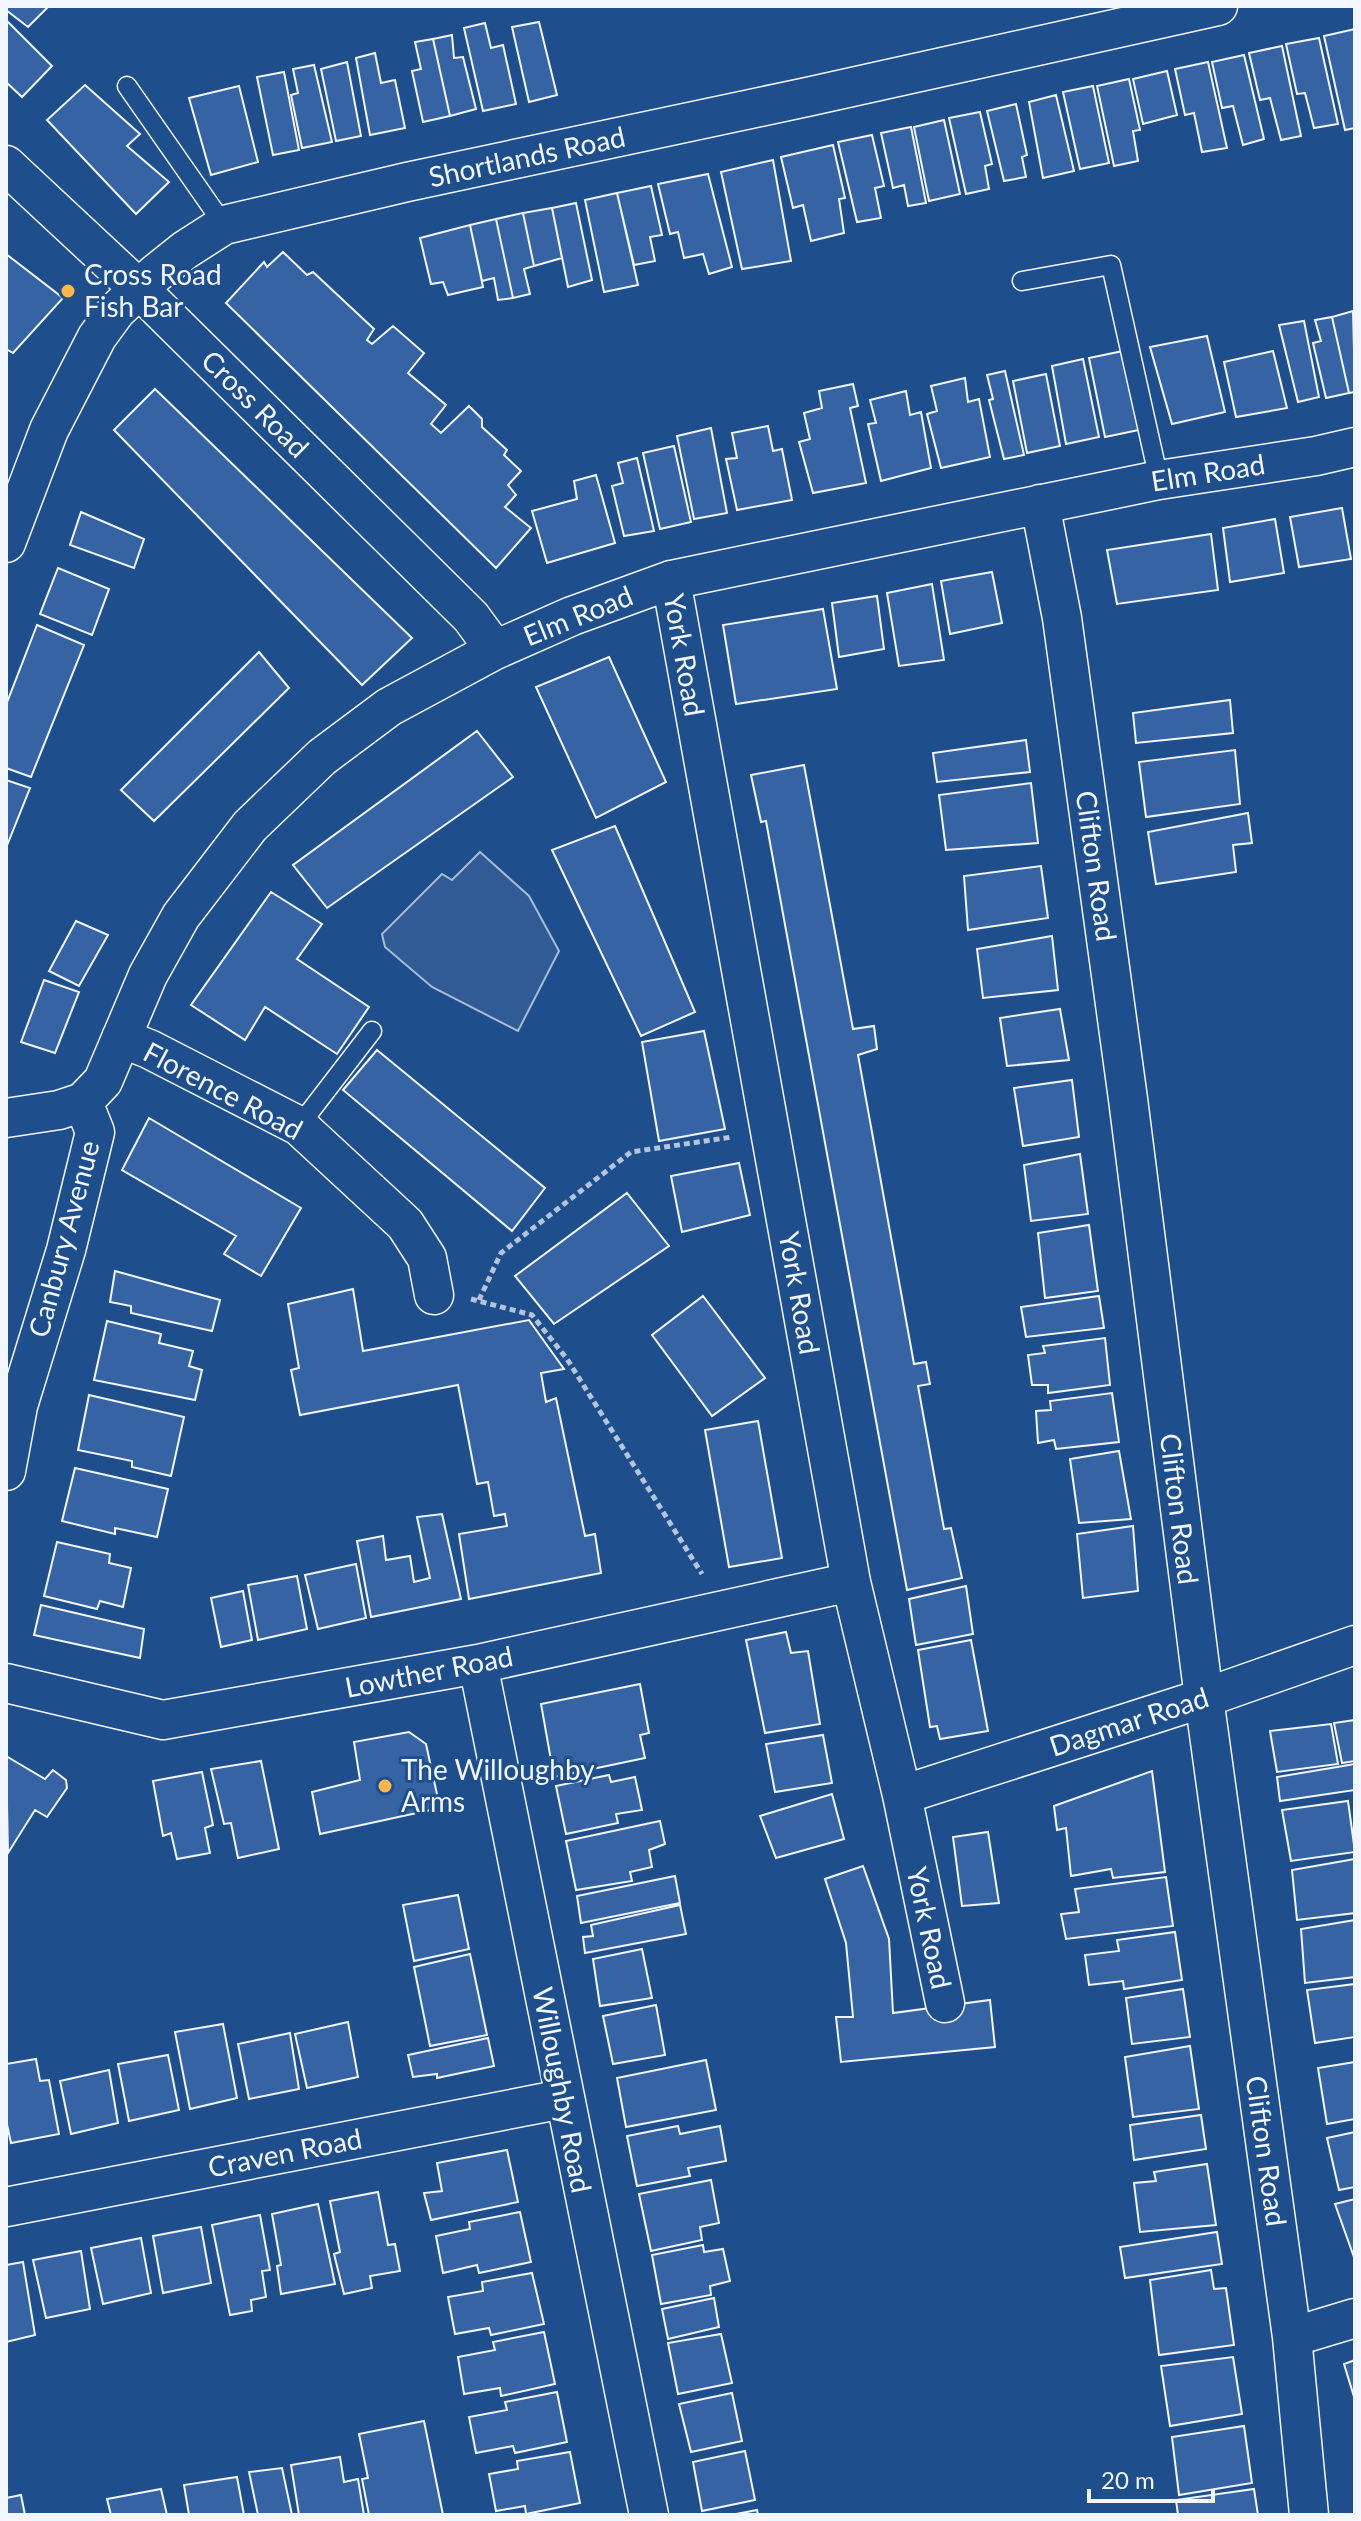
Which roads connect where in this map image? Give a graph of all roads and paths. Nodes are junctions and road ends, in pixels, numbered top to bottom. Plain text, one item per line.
1 (1218, 6) edge
2 (127, 86) dead end
3 (6, 165) edge
4 (224, 225) junction
5 (1022, 281) dead end
6 (139, 289) junction
7 (1355, 447) edge
8 (1159, 480) junction
9 (1040, 504) junction
10 (6, 543) edge
11 (671, 580) junction
12 (495, 650) junction
13 (372, 1031) dead end
14 (121, 1038) junction
15 (83, 1102) junction
16 (6, 1118) edge
17 (299, 1126) junction
18 (770, 1131) junction
19 (434, 1295) joint
20 (479, 1300) junction
21 (6, 1471) edge
22 (851, 1582) junction
23 (723, 1609) junction
24 (1355, 1645) edge
25 (478, 1664) junction
26 (6, 1683) edge
27 (1204, 1698) junction
28 (902, 1795) junction
29 (945, 2003) dead end
30 (563, 2099) junction
31 (6, 2207) edge
32 (1355, 2318) edge
33 (1292, 2337) junction
34 (649, 2515) edge
35 (1309, 2515) edge

1 - 4 street, Shortlands Road
2 - 4 lane
3 - 6 street, Cross Road
4 - 6 street, Shortlands Road
5 - 8 lane
6 - 10 street, Shortlands Road
6 - 12 street, Cross Road
7 - 8 street, Elm Road
8 - 9 street, Elm Road
9 - 11 street, Elm Road
9 - 27 street, Clifton Road
11 - 12 street, Elm Road
11 - 18 street, York Road
12 - 14 street, Elm Road
13 - 17 lane
14 - 15 street, Elm Road
14 - 17 street, Florence Road
15 - 16 street
15 - 21 street, Canbury Avenue
17 - 19 street, Florence Road
18 - 20 path
18 - 22 street, York Road
19 - 20 path
20 - 23 path
22 - 23 street, Lowther Road
22 - 28 street, York Road
23 - 25 street, Lowther Road
24 - 27 street, Dagmar Road
25 - 26 street, Lowther Road
25 - 30 street, Willoughby Road
27 - 28 street, Dagmar Road
27 - 33 street, Clifton Road
28 - 29 street, York Road
30 - 31 street, Craven Road
30 - 34 street, Willoughby Road
32 - 33 street
33 - 35 street, Clifton Road

